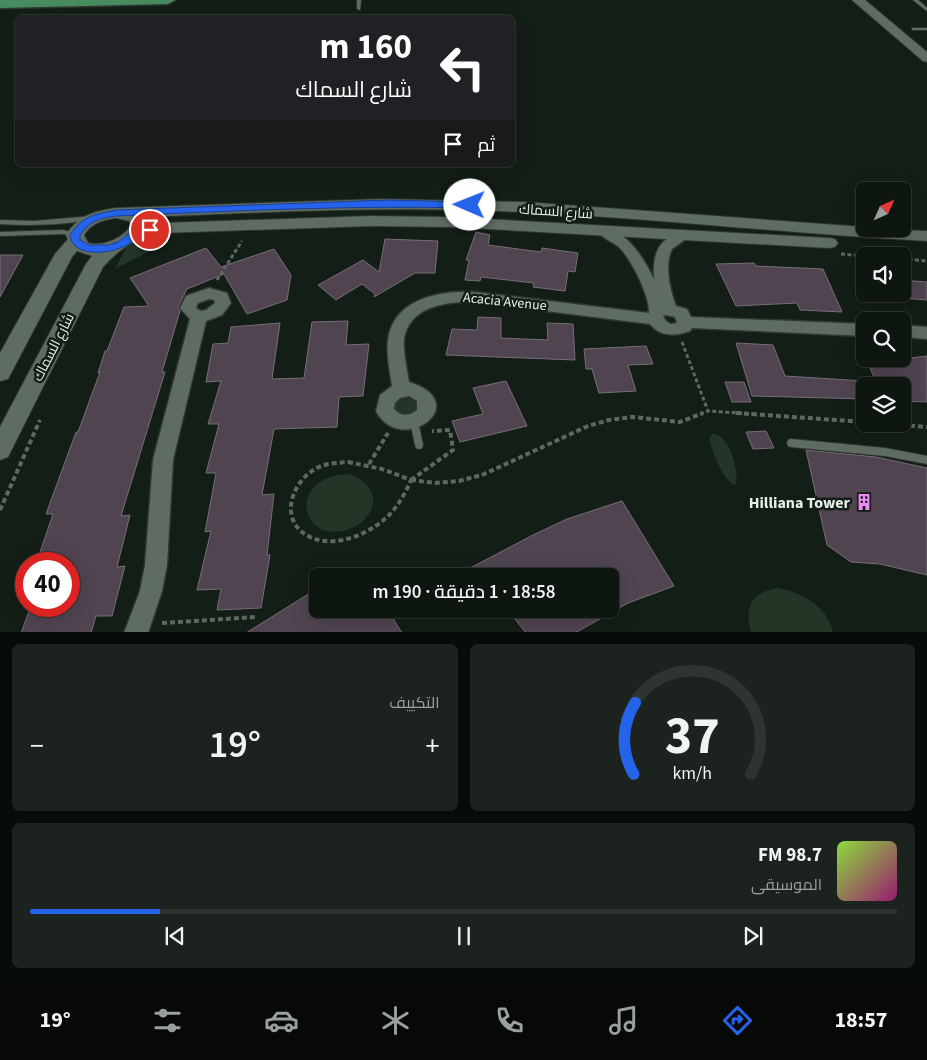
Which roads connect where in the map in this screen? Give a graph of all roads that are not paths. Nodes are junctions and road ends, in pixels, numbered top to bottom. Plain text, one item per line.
1 (168, 0) edge
2 (359, 0) edge
3 (858, 0) edge
4 (914, 0) edge
5 (0, 4) edge
6 (359, 9) dead end
7 (927, 10) edge
8 (911, 27) joint
9 (927, 29) edge
10 (927, 40) edge
11 (927, 58) edge
12 (126, 213) junction
13 (94, 217) junction
14 (0, 222) edge
15 (605, 232) junction
16 (137, 233) junction
17 (0, 234) edge
18 (683, 236) junction
19 (927, 236) edge
20 (75, 238) junction
21 (927, 247) edge
22 (110, 248) junction
23 (209, 293) road end
24 (661, 313) junction
25 (856, 330) edge
26 (911, 332) edge
27 (927, 333) edge
28 (0, 373) edge
29 (401, 390) junction
30 (414, 421) junction
31 (2, 441) edge
32 (791, 443) dead end
33 (419, 446) dead end
34 (927, 460) edge
35 (138, 628) edge

1 - 5 main road
2 - 6 lane
3 - 11 street
4 - 7 lane
8 - 9 lane
8 - 10 street
12 - 13 street, شارع السماك
12 - 16 street
12 - 19 street, شارع السماك
13 - 14 lane
13 - 20 street
15 - 16 street, شارع السماك
15 - 18 street, شارع السماك
15 - 24 street
16 - 22 street, شارع السماك
17 - 20 lane
18 - 21 street, شارع السماك
18 - 24 street
20 - 22 street, شارع السماك
20 - 28 street
22 - 31 street, شارع السماك
23 - 35 street
24 - 25 street
24 - 29 street, Acacia Avenue
26 - 27 street
29 - 30 street
29 - 30 street
30 - 33 lane
32 - 34 lane

